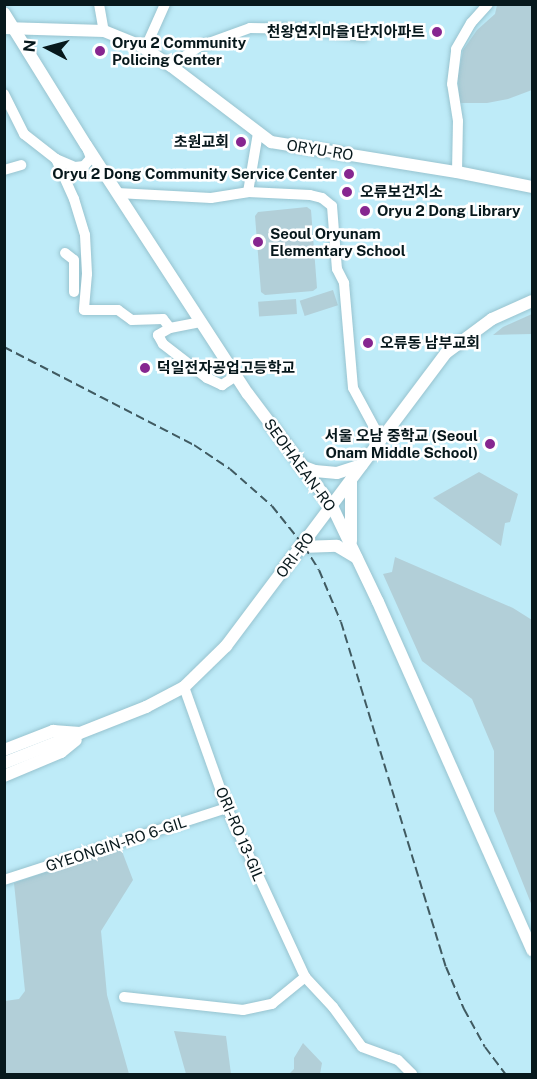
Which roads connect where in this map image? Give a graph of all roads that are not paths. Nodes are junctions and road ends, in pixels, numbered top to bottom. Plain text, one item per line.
1 (99, 4) edge
2 (165, 4) edge
3 (488, 4) edge
4 (4, 14) edge
5 (10, 29) edge
6 (104, 31) junction
7 (364, 36) dead end
8 (145, 49) junction
9 (171, 66) junction
10 (4, 94) edge
11 (258, 133) junction
12 (86, 146) junction
13 (56, 159) junction
14 (21, 165) dead end
15 (4, 170) edge
16 (458, 172) junction
17 (532, 187) edge
18 (248, 192) junction
19 (117, 193) junction
20 (65, 253) dead end
21 (74, 292) dead end
22 (532, 301) edge
23 (201, 322) junction
24 (170, 328) junction
25 (236, 376) junction
26 (381, 440) junction
27 (363, 464) junction
28 (302, 466) junction
29 (351, 480) junction
30 (332, 506) junction
31 (301, 547) junction
32 (354, 552) junction
33 (183, 687) junction
34 (84, 733) junction
35 (4, 750) edge
36 (4, 763) edge
37 (4, 776) edge
38 (227, 808) junction
39 (4, 880) edge
40 (532, 950) edge
41 (305, 977) junction
42 (124, 997) dead end
43 (412, 1074) edge

1 - 6 street
2 - 8 street
3 - 16 street
4 - 5 main road, SEOHAEAN-RO
5 - 6 main road, ORYU-RO
5 - 12 main road, SEOHAEAN-RO
6 - 8 main road, ORYU-RO
7 - 9 street
8 - 9 main road, ORYU-RO
9 - 11 main road, ORYU-RO
10 - 13 street
11 - 16 main road, ORYU-RO
11 - 18 street
12 - 13 street
12 - 19 main road, SEOHAEAN-RO
13 - 24 street
14 - 15 street
16 - 17 main road, ORYU-RO
18 - 19 street
18 - 26 street
19 - 23 main road, SEOHAEAN-RO
20 - 21 street
22 - 26 main road, ORI-RO
23 - 24 street
23 - 25 main road, SEOHAEAN-RO
24 - 25 street
25 - 28 main road, SEOHAEAN-RO
26 - 27 main road, ORI-RO
27 - 28 main road
27 - 29 main road, ORI-RO
28 - 30 main road, SEOHAEAN-RO
29 - 30 main road, ORI-RO
29 - 32 main road
30 - 31 main road, ORI-RO
30 - 32 main road, SEOHAEAN-RO
31 - 32 main road
31 - 33 main road, ORI-RO
32 - 40 main road, SEOHAEAN-RO
33 - 34 main road, ORI-RO
33 - 38 street, ORI-RO 13-GIL
34 - 35 main road, ORI-RO
34 - 36 main road, ORI-RO
34 - 37 main road, ORI-RO
38 - 39 street, GYEONGIN-RO 6-GIL
38 - 41 street, ORI-RO 13-GIL
41 - 42 street
41 - 43 street, ORI-RO 13-GIL

